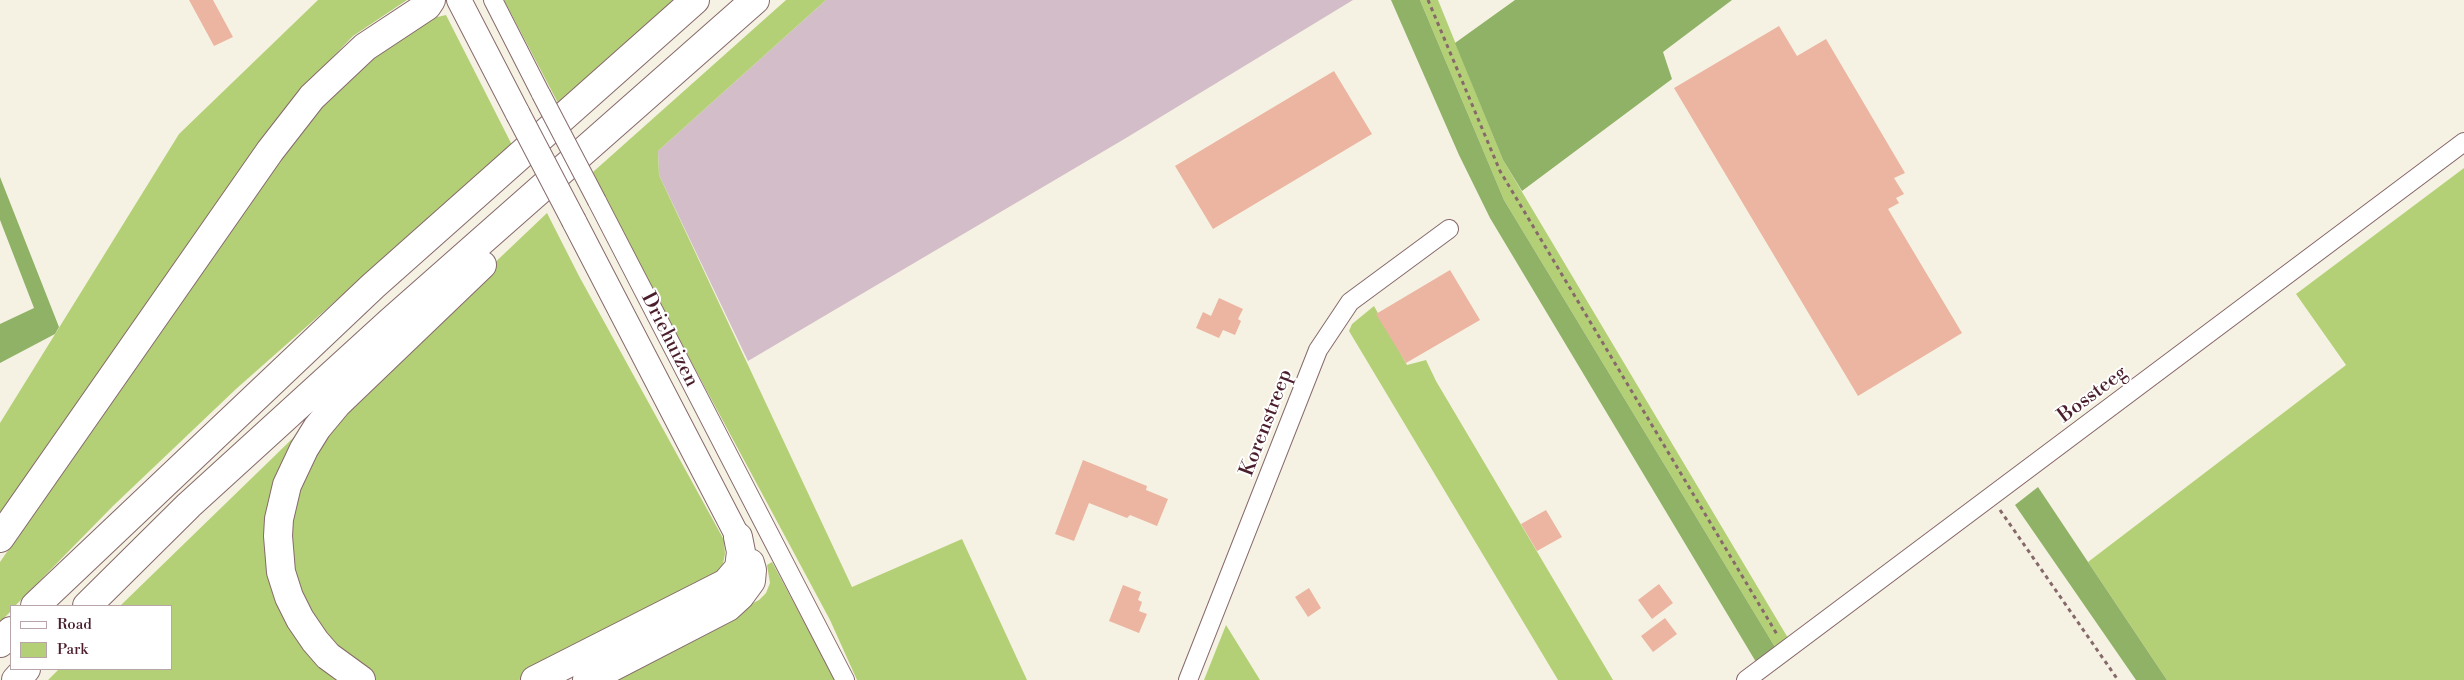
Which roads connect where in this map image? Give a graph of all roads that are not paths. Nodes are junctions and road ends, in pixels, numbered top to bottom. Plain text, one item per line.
1 (431, 0) edge
2 (459, 0) edge
3 (493, 0) edge
4 (695, 0) edge
5 (755, 0) edge
6 (598, 139) junction
7 (2464, 142) edge
8 (1449, 229) dead end
9 (738, 537) junction
10 (0, 538) edge
11 (36, 605) edge
12 (88, 605) edge
13 (10, 632) edge
14 (0, 643) edge
15 (25, 670) edge
16 (16, 680) edge
17 (361, 680) edge
18 (534, 680) edge
19 (587, 680) edge
20 (845, 680) edge
21 (1188, 680) edge
22 (1746, 680) edge

1 - 10 highway
2 - 9 main road, Driehuizen, bridge
3 - 20 street, Driehuizen, bridge
4 - 11 highway
5 - 6 highway
6 - 12 highway
6 - 17 highway
7 - 22 street, Bossteeg
8 - 21 street, Korenstreep
9 - 18 highway
9 - 19 highway
13 - 14 highway
15 - 16 highway

